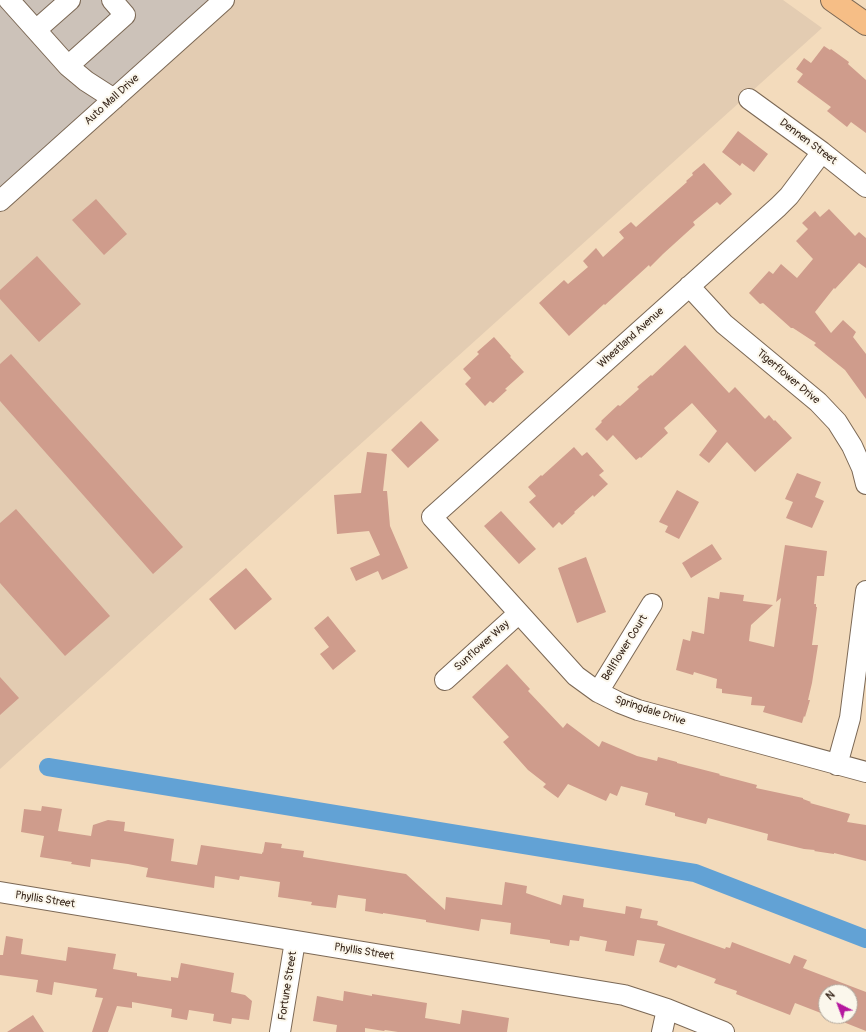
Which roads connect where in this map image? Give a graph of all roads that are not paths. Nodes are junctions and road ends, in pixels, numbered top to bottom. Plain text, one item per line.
1 (9, 0) edge
2 (70, 0) edge
3 (112, 0) edge
4 (224, 0) edge
5 (832, 0) edge
6 (866, 24) edge
7 (36, 30) junction
8 (68, 66) junction
9 (114, 98) junction
10 (749, 99) dead end
11 (822, 152) junction
12 (866, 187) edge
13 (0, 201) edge
14 (690, 286) junction
15 (866, 484) edge
16 (432, 517) joint
17 (866, 591) edge
18 (652, 604) dead end
19 (519, 613) junction
20 (445, 680) dead end
21 (598, 692) junction
22 (838, 765) junction
23 (866, 772) edge
24 (0, 892) edge
25 (295, 941) junction
26 (667, 1009) junction
27 (280, 1032) edge
28 (662, 1032) edge
29 (724, 1032) edge

1 - 7 street
2 - 7 street
3 - 8 street
4 - 9 street, Auto Mall Drive
5 - 6 highway
7 - 8 street
8 - 9 street
9 - 13 street, Auto Mall Drive
10 - 11 street, Dennen Street
11 - 12 street, Dennen Street
11 - 14 street, Wheatland Avenue
14 - 15 street, Tigerflower Drive
14 - 16 street, Wheatland Avenue
16 - 19 street, Springdale Drive
17 - 22 street
18 - 21 street, Bellflower Court
19 - 20 street, Sunflower Way
19 - 21 street, Springdale Drive
21 - 22 street, Springdale Drive
22 - 23 street, Springdale Drive
24 - 25 street, Phyllis Street
25 - 26 street, Phyllis Street
25 - 27 street, Fortune Street
26 - 28 street
26 - 29 street, Phyllis Street

